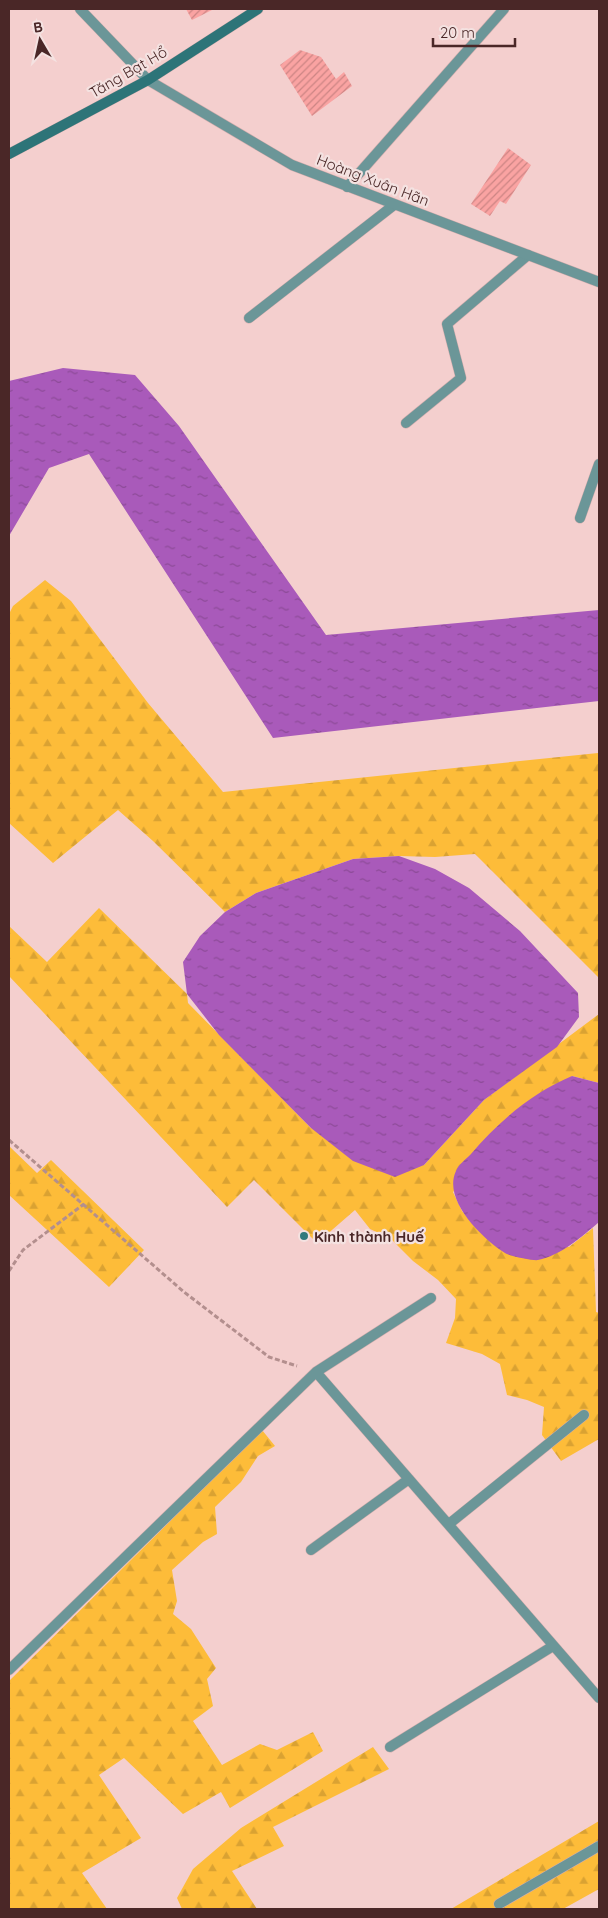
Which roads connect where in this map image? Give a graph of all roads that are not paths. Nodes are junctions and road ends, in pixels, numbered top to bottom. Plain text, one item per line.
1 (80, 9) edge
2 (258, 9) edge
3 (504, 9) edge
4 (148, 80) junction
5 (9, 154) edge
6 (347, 187) junction
7 (394, 205) junction
8 (528, 255) junction
9 (599, 282) edge
10 (249, 318) dead end
11 (406, 423) dead end
12 (599, 464) edge
13 (580, 518) dead end
14 (431, 1298) dead end
15 (316, 1372) junction
16 (584, 1416) dead end
17 (409, 1479) junction
18 (449, 1524) junction
19 (311, 1550) dead end
20 (554, 1646) junction
21 (9, 1670) edge
22 (597, 1691) edge
23 (390, 1748) dead end
24 (599, 1846) edge
25 (499, 1904) dead end

1 - 4 street, Hoàng Xuân Hãn
2 - 4 main road, Tăng Bạt Hổ
3 - 6 street
4 - 5 main road, Tăng Bạt Hổ
4 - 6 street, Hoàng Xuân Hãn
6 - 7 street, Hoàng Xuân Hãn
7 - 8 street, Hoàng Xuân Hãn
7 - 10 street
8 - 9 street, Hoàng Xuân Hãn
8 - 11 street
12 - 13 street
14 - 15 street
15 - 17 street
15 - 21 street
16 - 18 street
17 - 18 street
17 - 19 street
18 - 20 street
20 - 22 street
20 - 23 street
24 - 25 street

